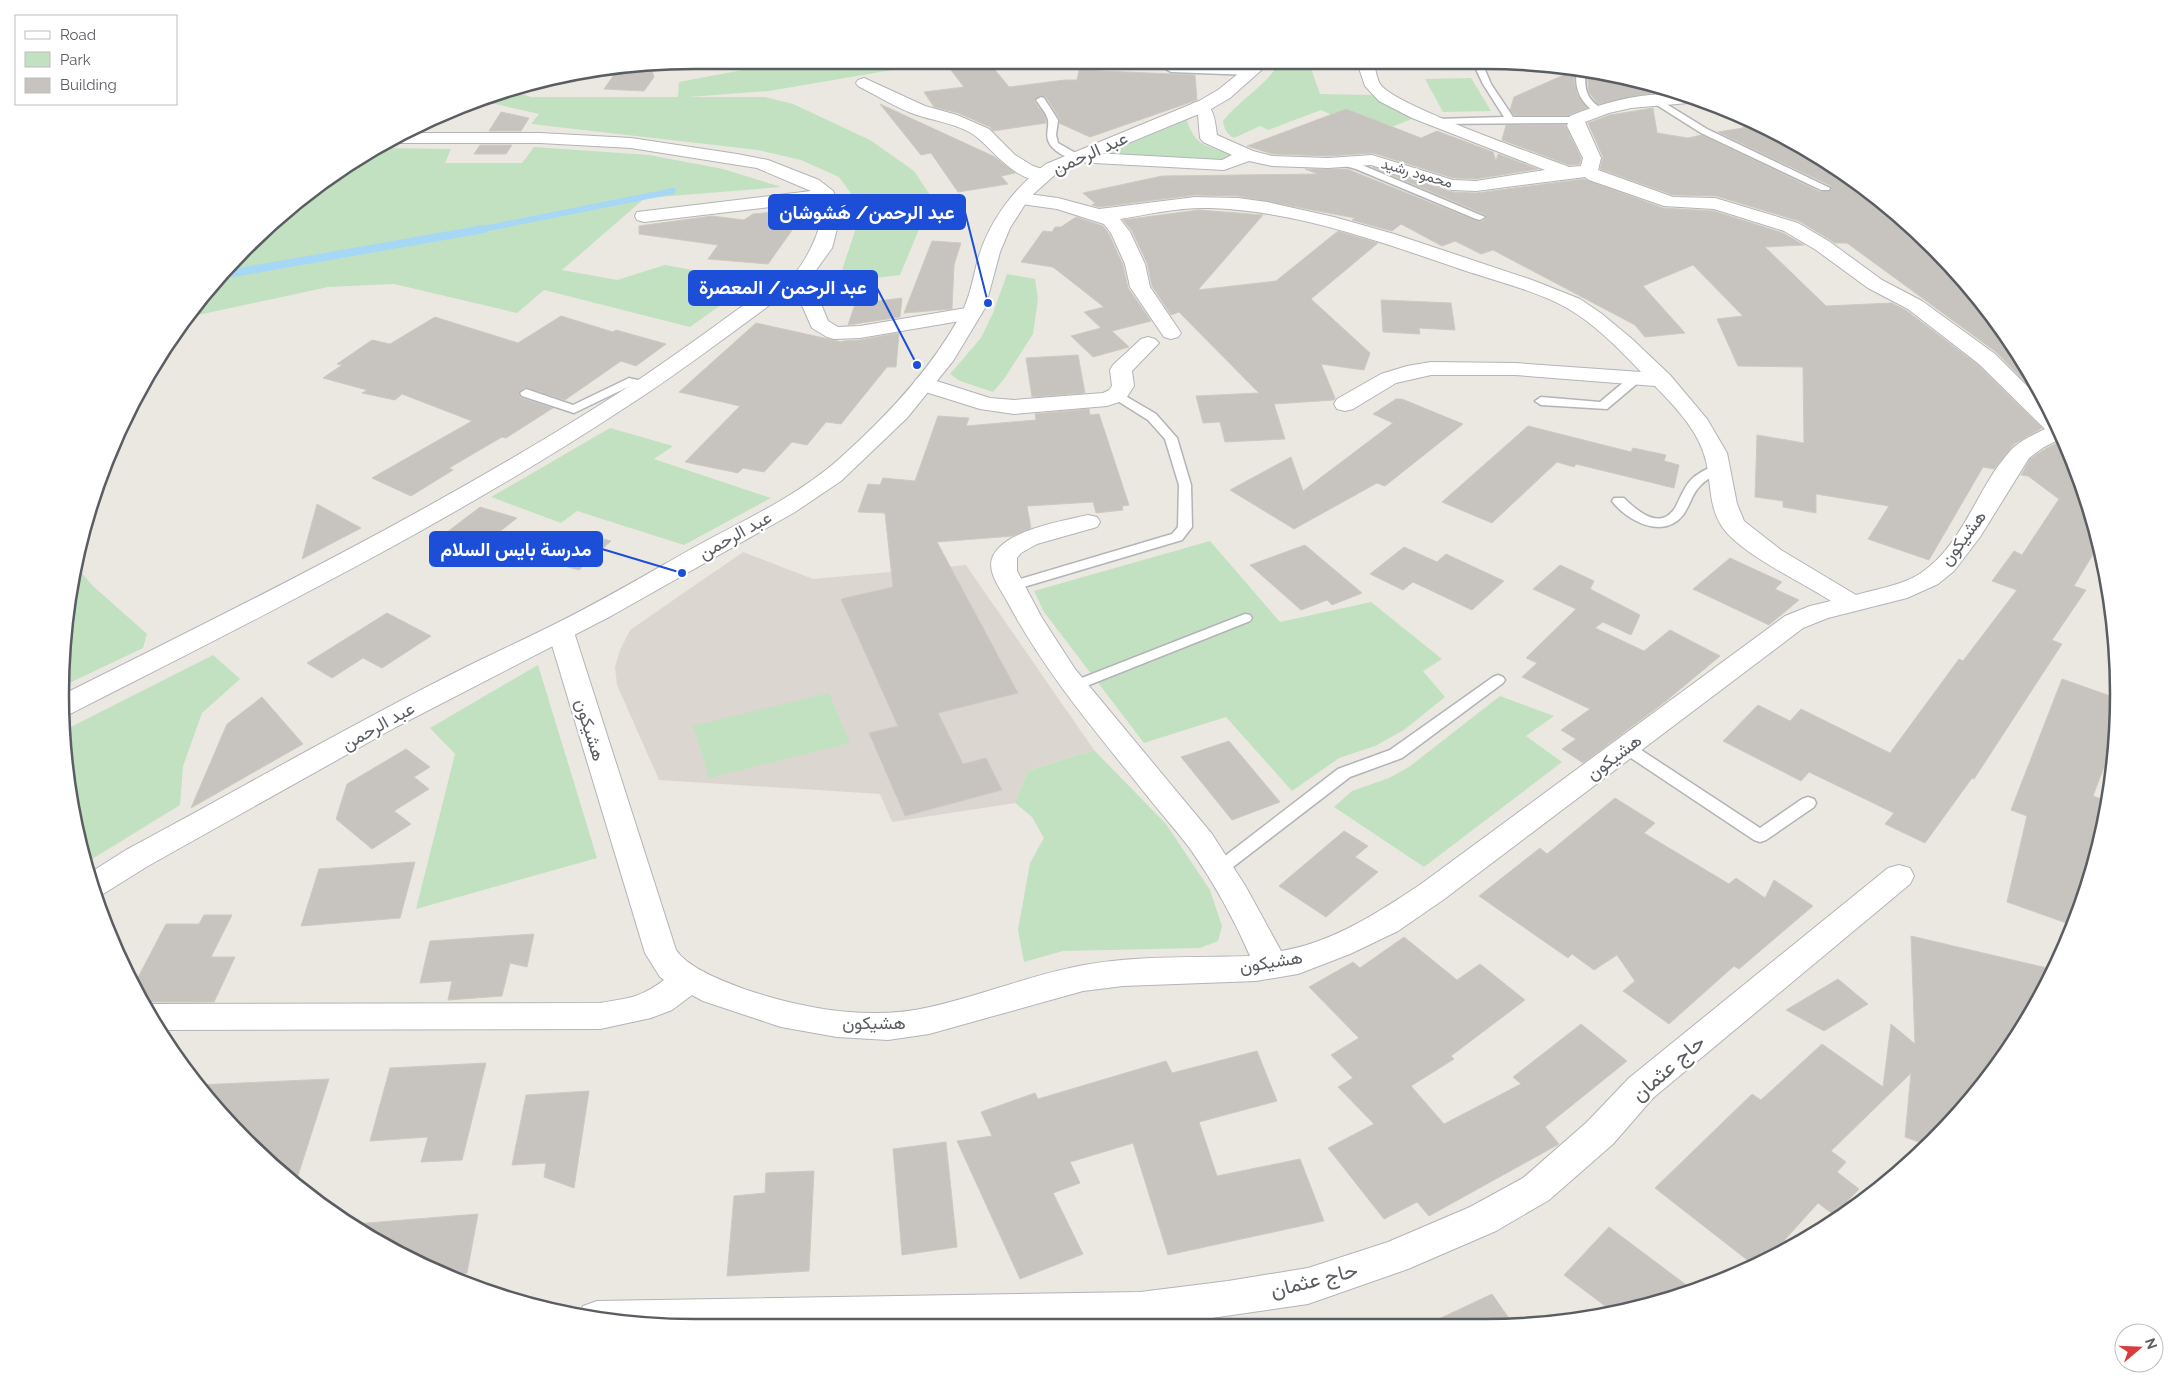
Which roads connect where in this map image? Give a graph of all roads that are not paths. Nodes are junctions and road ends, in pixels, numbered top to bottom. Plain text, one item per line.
1 (1171, 69) edge
2 (1256, 69) edge
3 (1367, 69) edge
4 (1480, 69) edge
5 (1581, 76) edge
6 (864, 83) dead end
7 (1675, 99) edge
8 (1042, 100) dead end
9 (1655, 100) junction
10 (1199, 107) junction
11 (1599, 111) junction
12 (1510, 119) junction
13 (1576, 120) junction
14 (1437, 122) junction
15 (408, 138) edge
16 (1247, 155) junction
17 (1076, 157) junction
18 (1341, 162) junction
19 (1589, 171) junction
20 (1567, 173) junction
21 (1042, 175) junction
22 (1824, 188) dead end
23 (827, 195) junction
24 (1021, 199) junction
25 (1099, 214) junction
26 (644, 216) dead end
27 (1480, 217) dead end
28 (796, 285) junction
29 (972, 313) junction
30 (1171, 334) dead end
31 (1148, 343) dead end
32 (1635, 379) junction
33 (1662, 380) junction
34 (924, 384) junction
35 (642, 385) junction
36 (526, 393) dead end
37 (1117, 396) junction
38 (1541, 401) dead end
39 (1345, 404) dead end
40 (2047, 419) edge
41 (2053, 433) edge
42 (1720, 468) junction
43 (1619, 502) dead end
44 (1088, 522) dead end
45 (1012, 586) junction
46 (1852, 604) junction
47 (1246, 618) dead end
48 (561, 632) junction
49 (1498, 680) dead end
50 (1074, 686) junction
51 (69, 703) edge
52 (1627, 748) junction
53 (1808, 803) dead end
54 (1218, 870) junction
55 (1899, 876) dead end
56 (98, 882) edge
57 (1271, 966) junction
58 (690, 978) junction
59 (160, 1018) edge
60 (655, 1318) edge

1 - 2 lane
2 - 10 street, عبد الرحمن
3 - 14 street
4 - 12 lane
5 - 11 lane
6 - 21 street
7 - 9 street
8 - 17 lane
9 - 11 street
9 - 22 lane
10 - 16 street, محمود رشيد
10 - 17 street, عبد الرحمن
11 - 13 street
12 - 13 lane
12 - 14 lane
13 - 19 street
14 - 20 street
15 - 23 street
16 - 17 street
16 - 18 street, محمود رشيد
17 - 21 street, عبد الرحمن
18 - 20 street, محمود رشيد
18 - 27 lane
19 - 20 street, محمود رشيد
19 - 40 street
21 - 24 street, عبد الرحمن
23 - 26 street
23 - 28 street
24 - 25 street
24 - 29 street, عبد الرحمن
25 - 30 street
25 - 33 street
28 - 29 street
28 - 35 street
29 - 34 street, عبد الرحمن
31 - 37 street
32 - 33 street
32 - 38 lane
32 - 39 street
33 - 42 street
34 - 37 street
34 - 48 street, عبد الرحمن
35 - 36 lane
35 - 51 street
37 - 45 lane
41 - 46 street, هشيكون
42 - 43 lane
42 - 46 street
44 - 45 street
45 - 50 street
46 - 52 street, هشيكون
47 - 50 lane
48 - 56 street, عبد الرحمن
48 - 58 street, هشيكون
49 - 54 lane
50 - 54 street
52 - 53 lane
52 - 57 street, هشيكون
54 - 57 street
55 - 60 street, حاج عثمان
57 - 58 street, هشيكون
58 - 59 street

